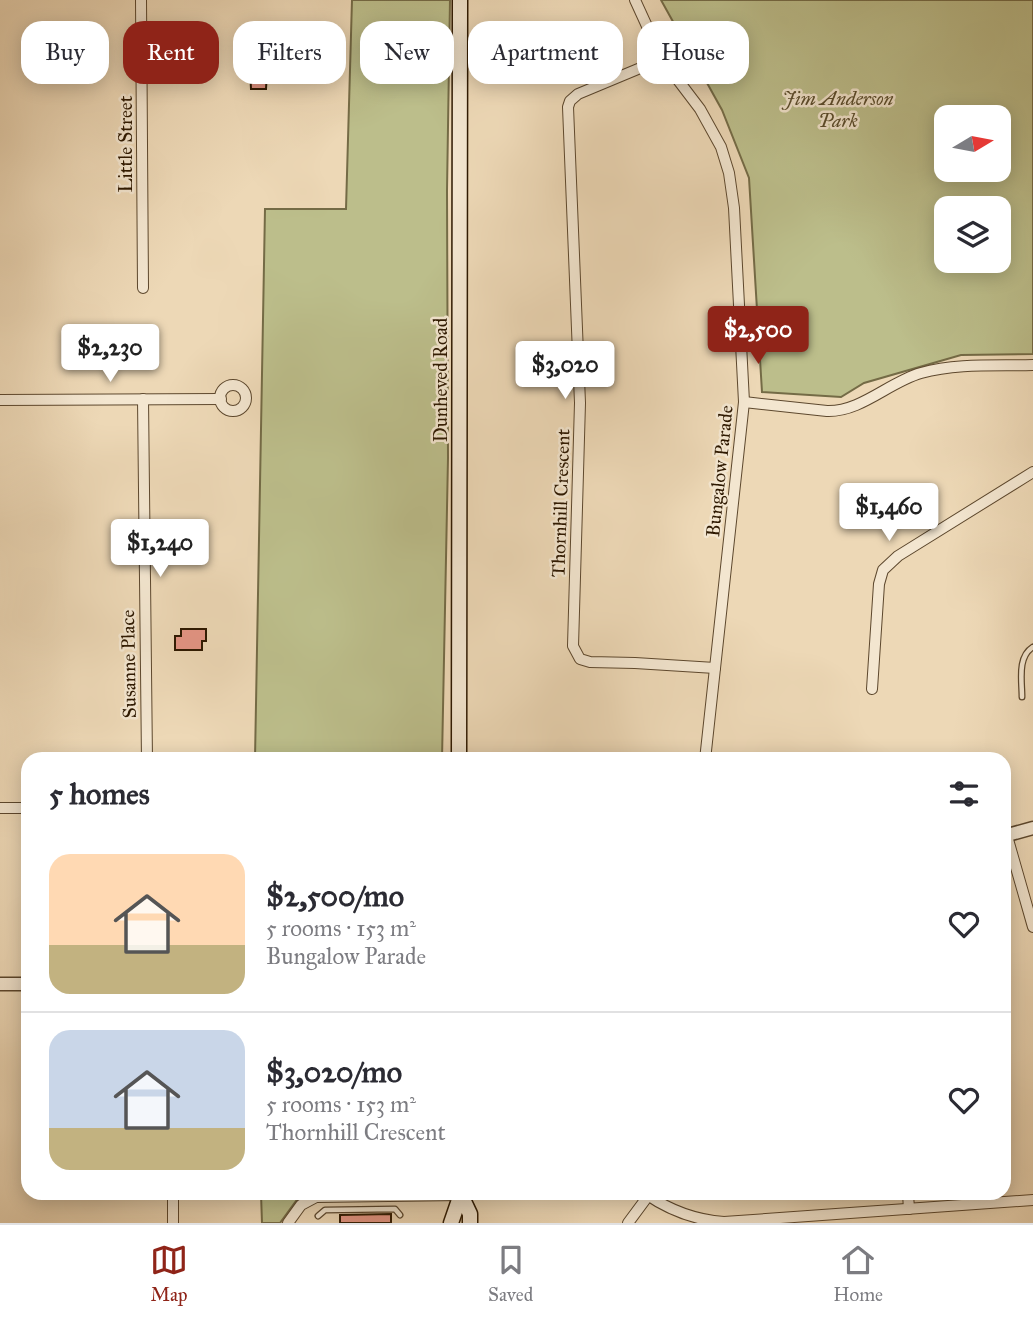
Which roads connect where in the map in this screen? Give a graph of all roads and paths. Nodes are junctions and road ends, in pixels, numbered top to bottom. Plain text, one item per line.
1 (141, 0) edge
2 (460, 0) edge
3 (635, 0) edge
4 (645, 21) edge
5 (637, 69) edge
6 (680, 84) edge
7 (143, 288) dead end
8 (1033, 365) edge
9 (143, 399) junction
10 (221, 399) dead end
11 (0, 400) edge
12 (744, 402) junction
13 (1033, 472) edge
14 (1033, 647) edge
15 (715, 668) junction
16 (872, 689) dead end
17 (1023, 697) dead end
18 (147, 752) edge
19 (459, 752) edge
20 (706, 752) edge
21 (0, 808) edge
22 (21, 808) edge
23 (1033, 828) edge
24 (1011, 835) edge
25 (1011, 853) edge
26 (1033, 927) edge
27 (0, 984) edge
28 (21, 984) edge
29 (173, 1200) edge
30 (310, 1200) edge
31 (459, 1200) edge
32 (464, 1200) edge
33 (644, 1200) edge
34 (656, 1200) edge
35 (908, 1200) edge
36 (1033, 1200) edge
37 (909, 1209) junction
38 (400, 1215) dead end
39 (318, 1216) dead end
40 (173, 1223) edge
41 (288, 1223) edge
42 (451, 1223) edge
43 (470, 1223) edge
44 (628, 1223) edge

1 - 7 street, Little Street
2 - 19 main road, Dunheved Road
3 - 4 street, Bungalow Parade
5 - 15 street, Thornhill Crescent
6 - 12 street, Bungalow Parade
8 - 12 street
9 - 10 street
9 - 11 street
9 - 18 street, Susanne Place
12 - 15 street, Bungalow Parade
13 - 16 street
14 - 17 lane
15 - 20 street, Bungalow Parade
21 - 22 street
23 - 24 street
25 - 26 street
27 - 28 street
29 - 40 street
30 - 41 street
31 - 42 main road
32 - 43 main road
33 - 44 street
34 - 37 street
35 - 37 street
36 - 37 street
38 - 39 lane

